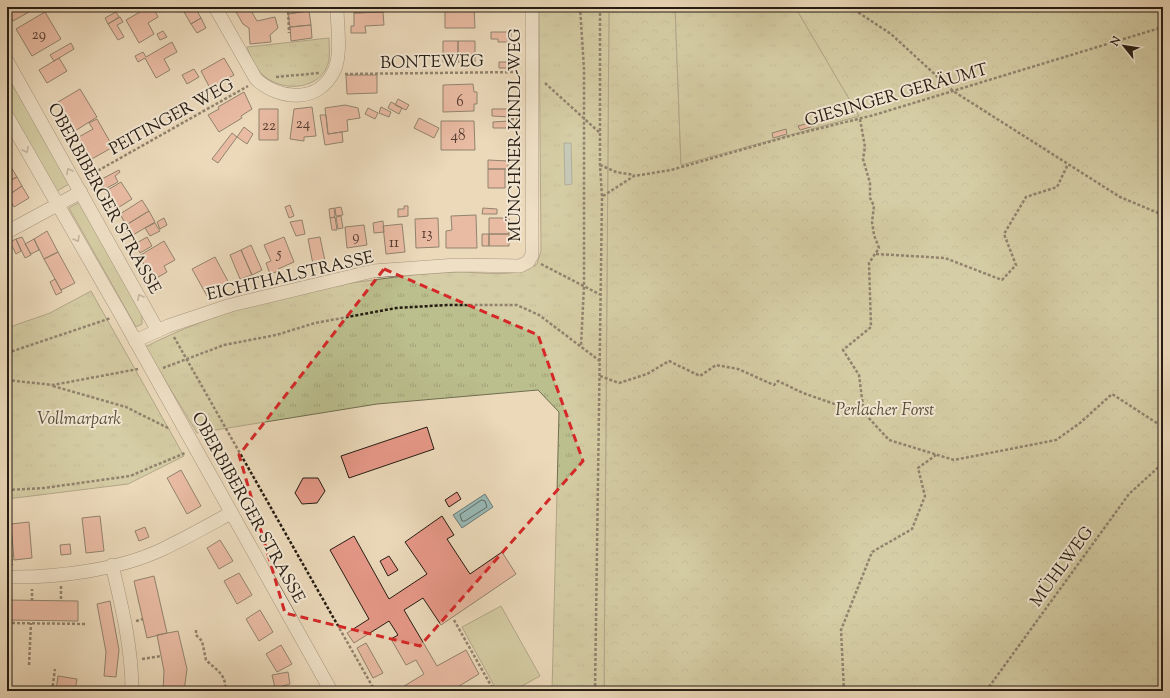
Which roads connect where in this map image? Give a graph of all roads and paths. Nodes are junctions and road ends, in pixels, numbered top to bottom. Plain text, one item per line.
1 (215, 7) edge
2 (288, 7) edge
3 (337, 7) edge
4 (532, 7) edge
5 (580, 7) edge
6 (600, 7) edge
7 (850, 7) edge
8 (1163, 27) edge
9 (289, 33) dead end
10 (7, 62) edge
11 (334, 71) junction
12 (532, 72) junction
13 (256, 79) junction
14 (953, 91) junction
15 (66, 114) dead end
16 (7, 116) edge
17 (583, 118) junction
18 (860, 119) junction
19 (57, 120) dead end
20 (600, 134) junction
21 (1068, 164) junction
22 (600, 165) junction
23 (634, 176) junction
24 (78, 187) junction
25 (602, 197) junction
26 (58, 205) junction
27 (1163, 215) edge
28 (7, 232) edge
29 (876, 254) junction
30 (529, 260) junction
31 (584, 286) junction
32 (601, 295) junction
33 (121, 315) junction
34 (163, 328) junction
35 (135, 341) junction
36 (581, 346) junction
37 (7, 353) edge
38 (187, 359) junction
39 (601, 362) junction
40 (150, 369) junction
41 (600, 376) junction
42 (7, 380) edge
43 (53, 385) junction
44 (864, 414) junction
45 (182, 425) junction
46 (1163, 427) edge
47 (195, 448) junction
48 (936, 455) junction
49 (1163, 463) edge
50 (7, 490) edge
51 (231, 513) junction
52 (8, 529) dead end
53 (112, 565) junction
54 (10, 577) edge
55 (454, 620) dead end
56 (7, 623) edge
57 (31, 623) junction
58 (87, 624) dead end
59 (196, 630) dead end
60 (161, 656) dead end
61 (131, 662) junction
62 (29, 665) dead end
63 (55, 669) dead end
64 (52, 691) edge
65 (132, 691) edge
66 (225, 691) edge
67 (331, 691) edge
68 (375, 691) edge
69 (494, 691) edge
70 (595, 691) edge
71 (844, 691) edge
72 (986, 691) edge

1 - 13 street
2 - 9 path
3 - 11 street
4 - 12 street, MÜNCHNER-KINDL-WEG
5 - 17 path
6 - 20 path
7 - 14 path
8 - 14 path, GIESINGER GERÄUMT
24 -> 10 street, OBERBIBERGER STRASSE
11 - 12 path, BONTEWEG
11 - 13 path, BONTEWEG
11 - 13 street
12 - 17 path
12 - 30 street, MÜNCHNER-KINDL-WEG
13 - 24 path, PEITINGER WEG
14 - 18 path, GIESINGER GERÄUMT
14 - 21 path
15 - 19 path
16 -> 26 street, OBERBIBERGER STRASSE
17 - 20 path
17 - 31 path
18 - 23 path, GIESINGER GERÄUMT
18 - 29 path
20 - 22 path
21 - 27 path
21 - 29 path
22 - 23 path, GIESINGER GERÄUMT
22 - 25 path
23 - 25 path, GIESINGER GERÄUMT
24 - 26 street
34 -> 24 street, OBERBIBERGER STRASSE
25 - 32 path
26 - 28 street
26 -> 33 street, OBERBIBERGER STRASSE
29 - 44 path
30 - 31 path
30 - 34 street, EICHTHALSTRASSE
31 - 32 path
31 - 36 path
32 - 39 path
33 - 35 street, OBERBIBERGER STRASSE
33 - 37 path
34 - 35 street
34 - 38 path
35 - 40 street, OBERBIBERGER STRASSE
36 - 38 path
36 - 39 path
38 - 40 path
38 - 68 path
39 - 41 path
40 - 43 path
40 - 45 street, OBERBIBERGER STRASSE
41 - 44 path
41 - 70 path
42 - 43 path
43 - 45 path
44 - 48 path
45 - 47 street, OBERBIBERGER STRASSE
46 - 48 path
47 - 50 path
47 - 51 street, OBERBIBERGER STRASSE
48 - 71 path
49 - 72 path, MÜHLWEG
51 - 53 street
51 - 67 street, OBERBIBERGER STRASSE
52 - 54 path
53 - 54 street
53 - 61 street
55 - 69 path
56 - 57 path
57 - 58 path
57 - 62 path
59 - 66 path
60 - 61 path
61 - 65 street
63 - 64 path

